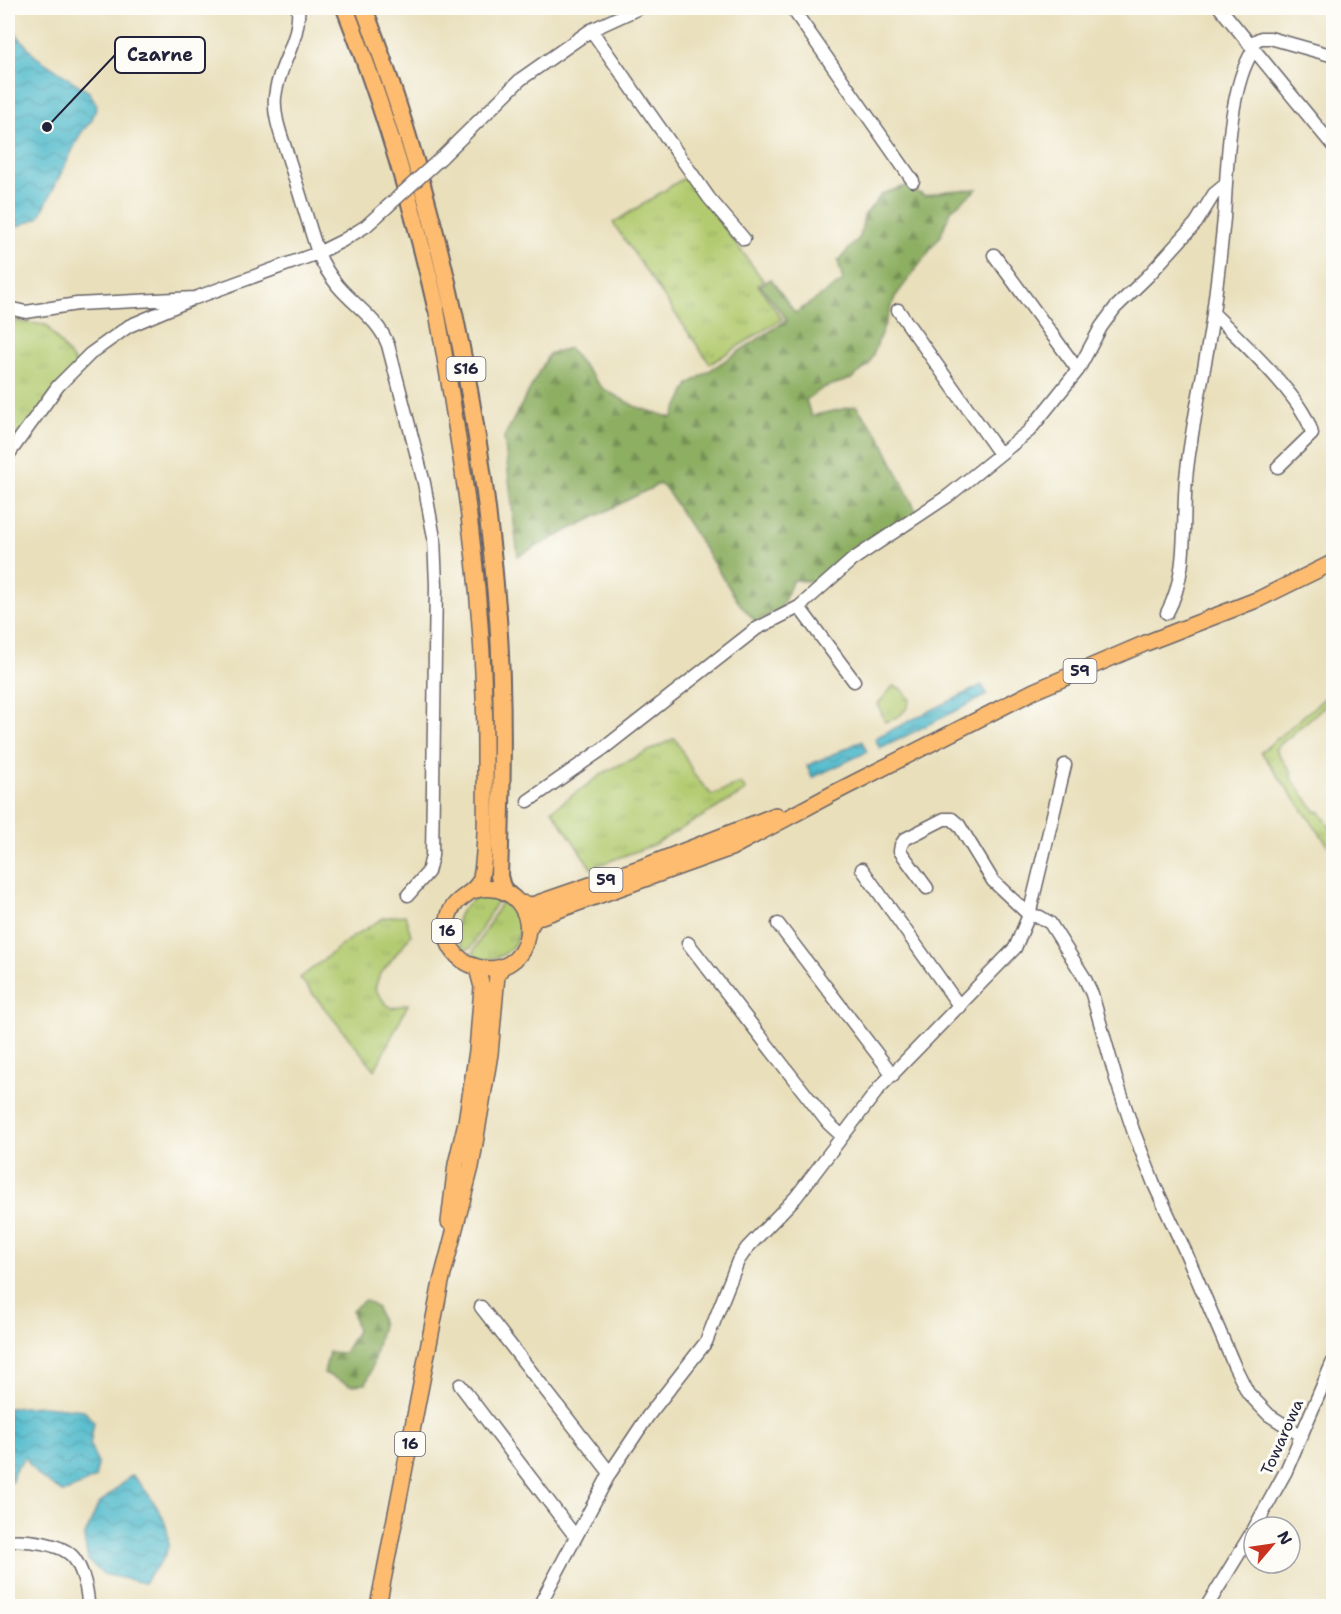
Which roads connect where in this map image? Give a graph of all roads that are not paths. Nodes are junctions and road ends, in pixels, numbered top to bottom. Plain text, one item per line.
1 (298, 8) edge
2 (345, 8) edge
3 (364, 8) edge
4 (639, 8) edge
5 (792, 8) edge
6 (1220, 8) edge
7 (591, 30) junction
8 (1252, 47) junction
9 (1334, 56) edge
10 (1334, 147) edge
11 (914, 181) dead end
12 (1225, 185) junction
13 (744, 239) dead end
14 (318, 253) junction
15 (994, 255) dead end
16 (195, 298) junction
17 (436, 307) joint
18 (8, 308) edge
19 (897, 310) dead end
20 (1213, 313) junction
21 (1077, 370) junction
22 (1000, 454) junction
23 (8, 455) edge
24 (1278, 467) dead end
25 (1334, 562) edge
26 (799, 607) junction
27 (1167, 613) dead end
28 (854, 681) dead end
29 (1065, 765) dead end
30 (832, 794) junction
31 (528, 801) dead end
32 (862, 869) dead end
33 (927, 888) dead end
34 (472, 891) junction
35 (408, 895) dead end
36 (513, 898) junction
37 (1029, 915) junction
38 (778, 924) dead end
39 (528, 930) junction
40 (688, 943) dead end
41 (503, 966) junction
42 (477, 968) junction
43 (960, 1007) junction
44 (893, 1075) junction
45 (842, 1136) junction
46 (441, 1282) junction
47 (481, 1307) dead end
48 (1334, 1359) edge
49 (460, 1384) dead end
50 (1302, 1436) junction
51 (610, 1473) junction
52 (1262, 1515) edge
53 (575, 1536) junction
54 (8, 1541) edge
55 (1242, 1549) edge
56 (88, 1606) edge
57 (378, 1606) edge
58 (540, 1606) edge
59 (1207, 1606) edge

1 - 14 street
2 - 17 highway, S16
3 - 36 highway, S16
4 - 7 street
5 - 11 street
6 - 8 street
7 - 13 street
7 - 14 street, bridge
8 - 9 street
8 - 10 street
8 - 12 street
12 - 20 street
12 - 21 street
14 - 16 street
14 - 35 street
15 - 21 street
16 - 18 street
16 - 23 street
17 - 34 main road, S16
19 - 22 street
20 - 24 street
20 - 27 street
21 - 22 street
22 - 26 street
25 - 30 main road, 59
26 - 28 street
26 - 31 street
29 - 37 street
30 - 36 main road, 59
30 - 39 main road, 59
32 - 43 street
33 - 37 street
34 - 36 main road
34 - 42 main road, 16
36 - 39 main road
37 - 43 street
37 - 50 street
38 - 44 street
39 - 41 main road, 16
40 - 45 street
41 - 42 main road
41 - 46 main road, 16
42 - 46 main road, 16
43 - 44 street
44 - 45 street
45 - 51 street
46 - 57 main road, 16
47 - 51 street
48 - 50 street, Towarowa
49 - 53 street
50 - 52 street, Towarowa
51 - 53 street
53 - 58 street
54 - 56 street
55 - 59 street, Towarowa

